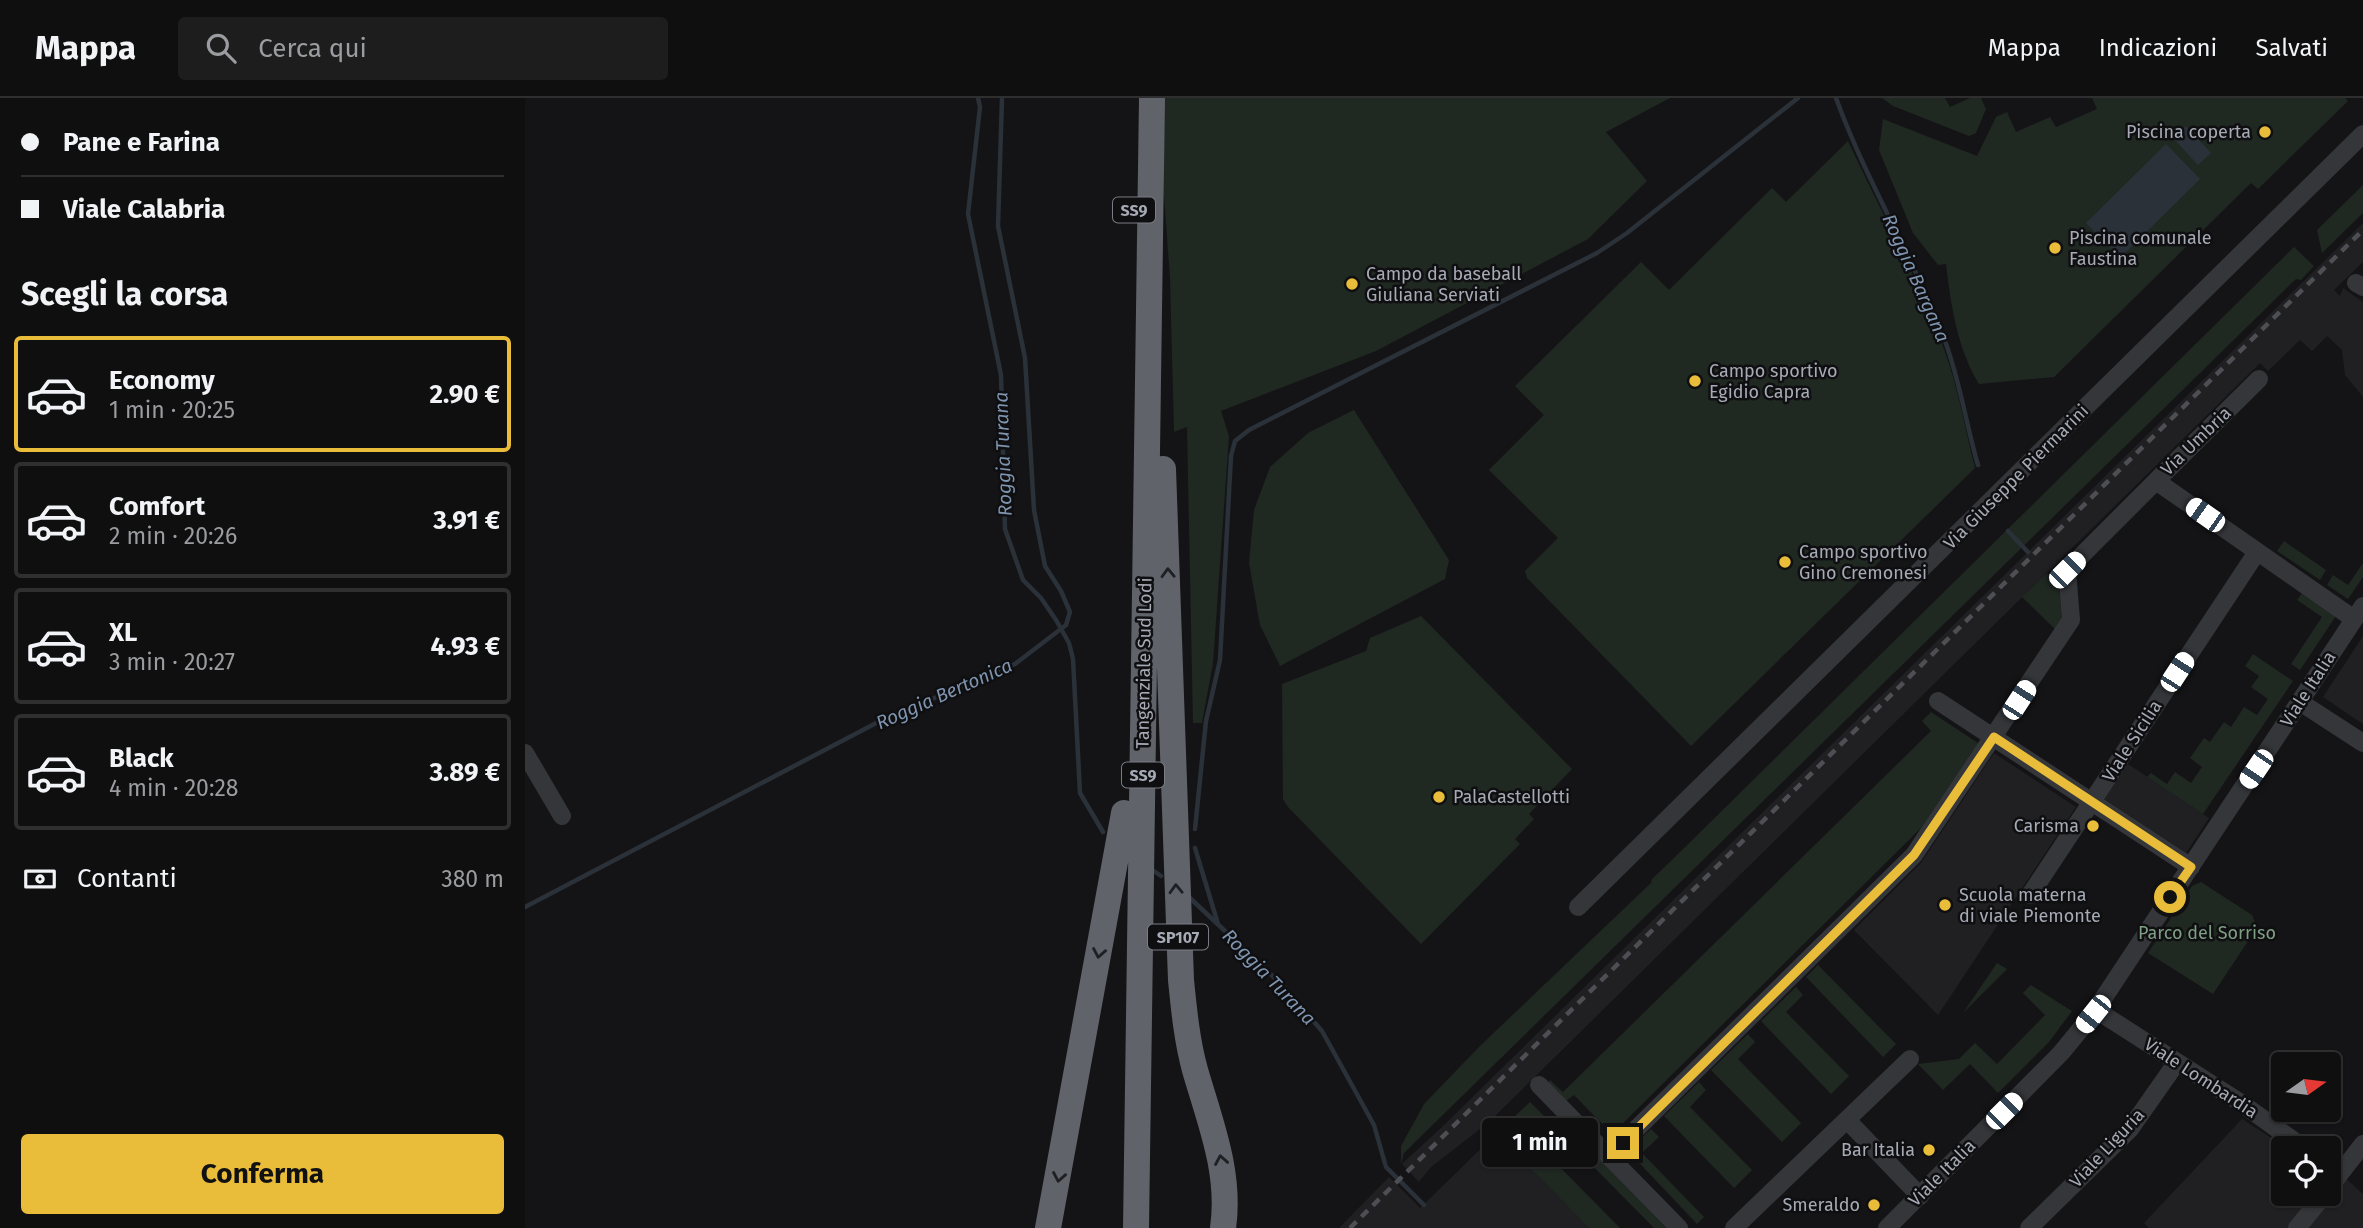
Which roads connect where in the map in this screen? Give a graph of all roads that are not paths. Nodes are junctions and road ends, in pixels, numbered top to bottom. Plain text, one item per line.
1 (1135, 98) edge
2 (1152, 98) edge
3 (2363, 134) edge
4 (1150, 321) junction
5 (2259, 379) dead end
6 (2156, 481) junction
7 (2257, 552) junction
8 (2359, 613) edge
9 (1938, 701) dead end
10 (2300, 702) junction
11 (1994, 737) junction
12 (2363, 743) edge
13 (525, 753) edge
14 (2092, 802) junction
15 (1124, 813) junction
16 (562, 816) dead end
17 (2191, 867) junction
18 (2030, 895) dead end
19 (1578, 907) dead end
20 (2096, 1010) junction
21 (1910, 1059) dead end
22 (2177, 1062) junction
23 (1539, 1085) dead end
24 (1847, 1120) junction
25 (2287, 1136) edge
26 (2363, 1144) edge
27 (1609, 1156) junction
28 (2341, 1167) edge
29 (1920, 1196) junction
30 (2315, 1206) edge
31 (1048, 1228) edge
32 (1119, 1228) edge
33 (1136, 1228) edge
34 (1223, 1228) edge
35 (1679, 1228) edge
36 (1734, 1228) edge
37 (1887, 1228) edge
38 (2029, 1228) edge
39 (2297, 1228) edge

1 - 15 highway, Tangenziale Sud Lodi / SS9
2 - 4 highway, Tangenziale Sud Lodi / SS9
3 - 19 street, Via Giuseppe Piermarini
4 - 33 highway, Tangenziale Sud Lodi / SS9
34 -> 4 highway, SP107
5 - 6 street, Via Umbria
6 - 7 street, Via Umbria
6 - 11 street
7 - 8 street, Via Umbria
7 - 14 street, Viale Sicilia
8 - 10 street, Viale Italia
9 - 11 street
10 - 12 street
10 - 17 street, Viale Italia
11 - 14 street
11 - 27 street
13 - 16 street
14 - 17 street
14 - 18 street, Viale Sicilia
15 -> 31 highway
15 - 32 highway, Tangenziale Sud Lodi / SS9
17 - 20 street, Viale Italia
20 - 22 street, Viale Lombardia
20 - 29 street, Viale Italia
21 - 24 street
22 - 25 street, Viale Lombardia
22 - 38 street, Viale Liguria
23 - 27 street
24 - 29 street
24 - 36 street
26 - 28 street
27 - 35 street
29 - 37 street, Viale Italia
30 - 39 street

